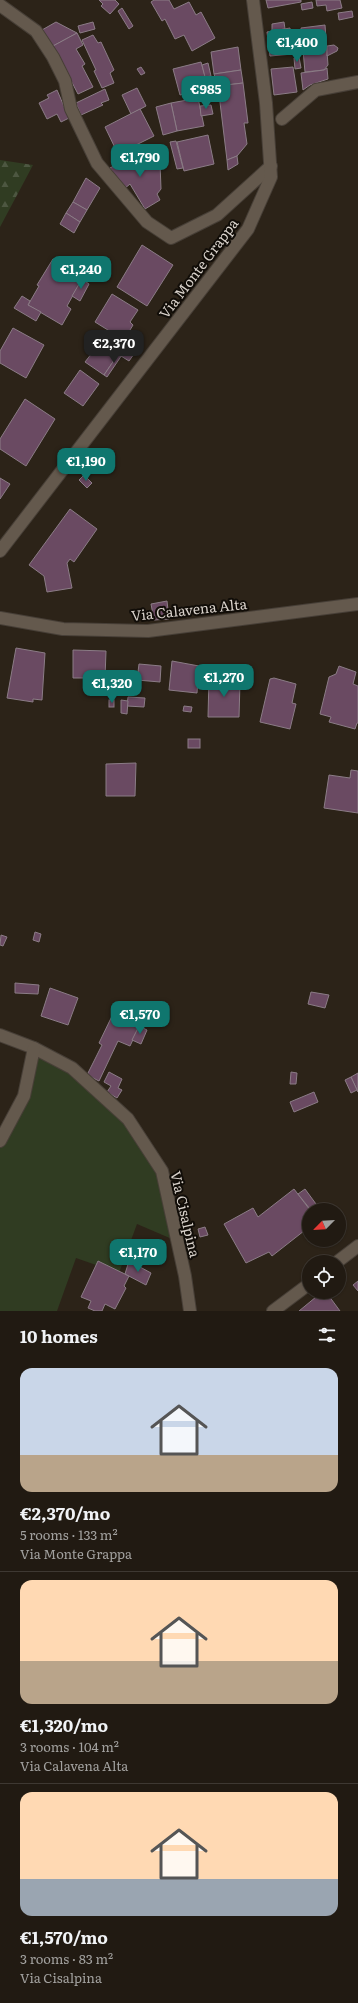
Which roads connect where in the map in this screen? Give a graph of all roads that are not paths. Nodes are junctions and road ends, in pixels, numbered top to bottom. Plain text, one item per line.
1 (252, 0) edge
2 (0, 5) edge
3 (358, 82) edge
4 (282, 119) dead end
5 (271, 166) junction
6 (0, 551) edge
7 (358, 604) edge
8 (0, 618) edge
9 (0, 1035) edge
10 (34, 1048) junction
11 (0, 1141) edge
12 (358, 1246) edge
13 (346, 1255) edge
14 (302, 1289) edge
15 (190, 1311) edge
16 (273, 1311) edge

1 - 5 street, Via Monte Grappa
2 - 5 street
3 - 4 street
5 - 6 street, Via Monte Grappa
7 - 8 street, Via Calavena Alta
9 - 10 street, Via Cisalpina
10 - 11 street
10 - 15 street, Via Cisalpina
12 - 13 street
14 - 16 street

